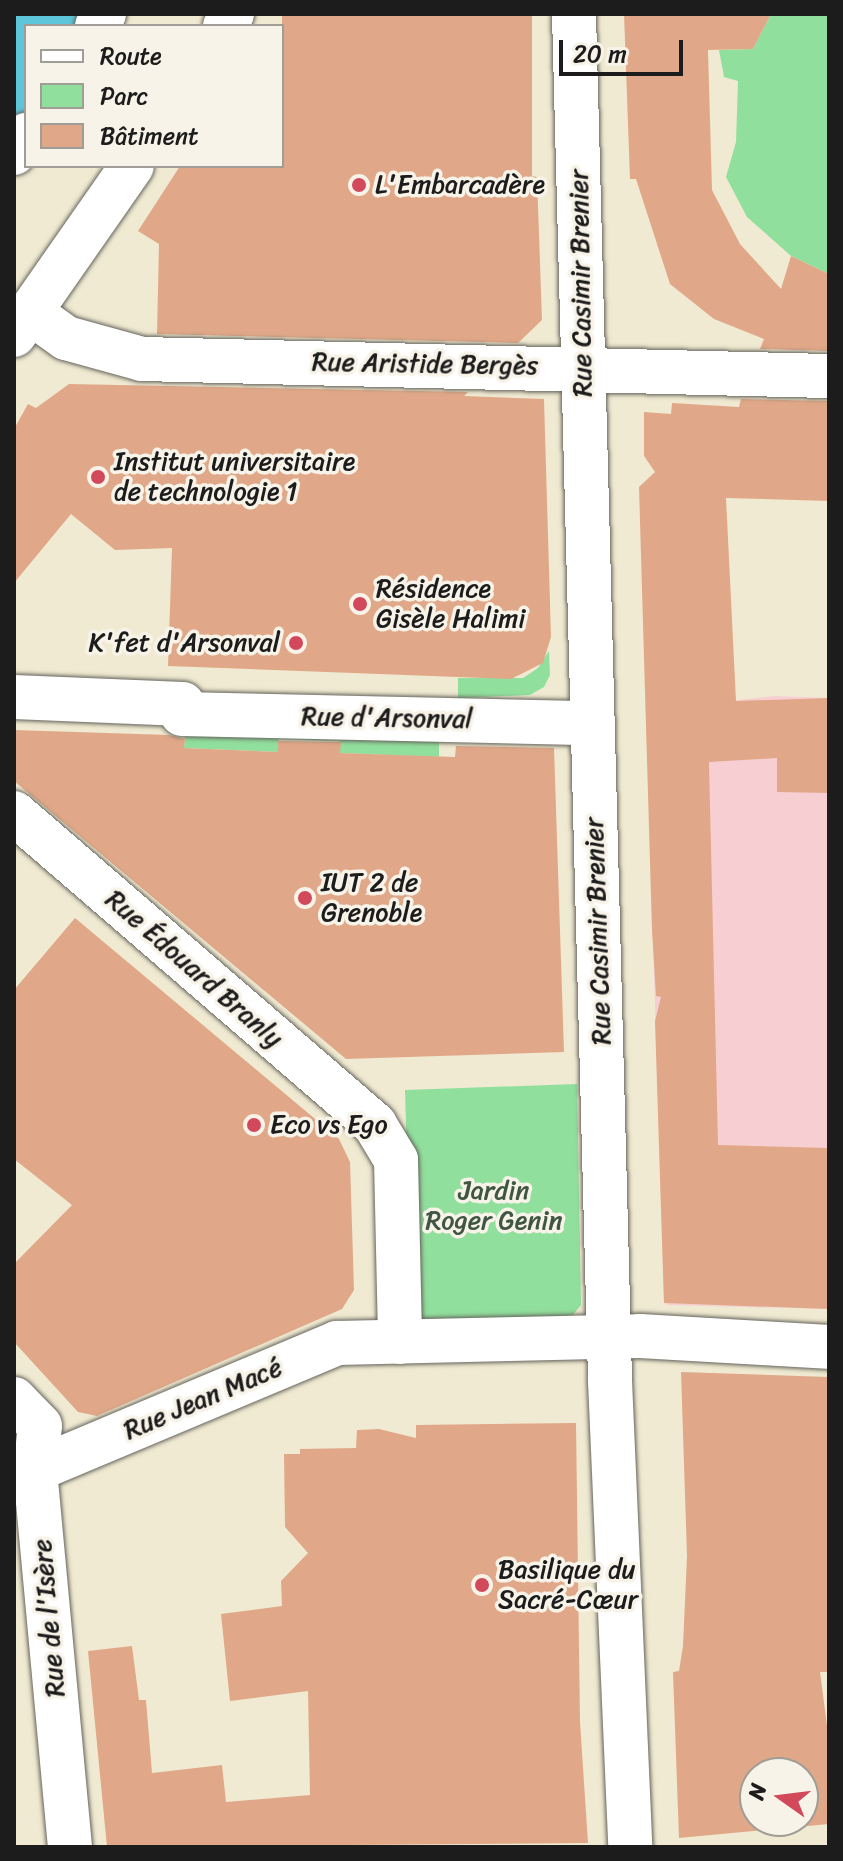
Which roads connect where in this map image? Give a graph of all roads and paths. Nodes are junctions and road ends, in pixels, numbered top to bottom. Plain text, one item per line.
1 (574, 14) edge
2 (131, 168) edge
3 (22, 324) edge
4 (583, 368) junction
5 (829, 376) edge
6 (14, 697) edge
7 (592, 723) junction
8 (14, 813) edge
9 (609, 1337) junction
10 (400, 1342) junction
11 (829, 1347) edge
12 (14, 1399) edge
13 (24, 1476) edge
14 (70, 1847) edge
15 (630, 1847) edge

1 - 4 street, Rue Casimir Brenier
2 - 3 street
3 - 4 street, Rue Aristide Bergès
4 - 5 street, Rue Aristide Bergès
4 - 7 street, Rue Casimir Brenier
6 - 7 street, Rue d'Arsonval
7 - 9 street, Rue Casimir Brenier
8 - 10 street, Rue Édouard Branly
9 - 10 street, Rue Jean Macé
9 - 11 street, Rue Jean Macé
9 - 15 street, Rue Casimir Brenier
10 - 13 street, Rue Jean Macé
12 - 13 street, Rue de l'Isère
13 - 14 street, Rue de l'Isère

